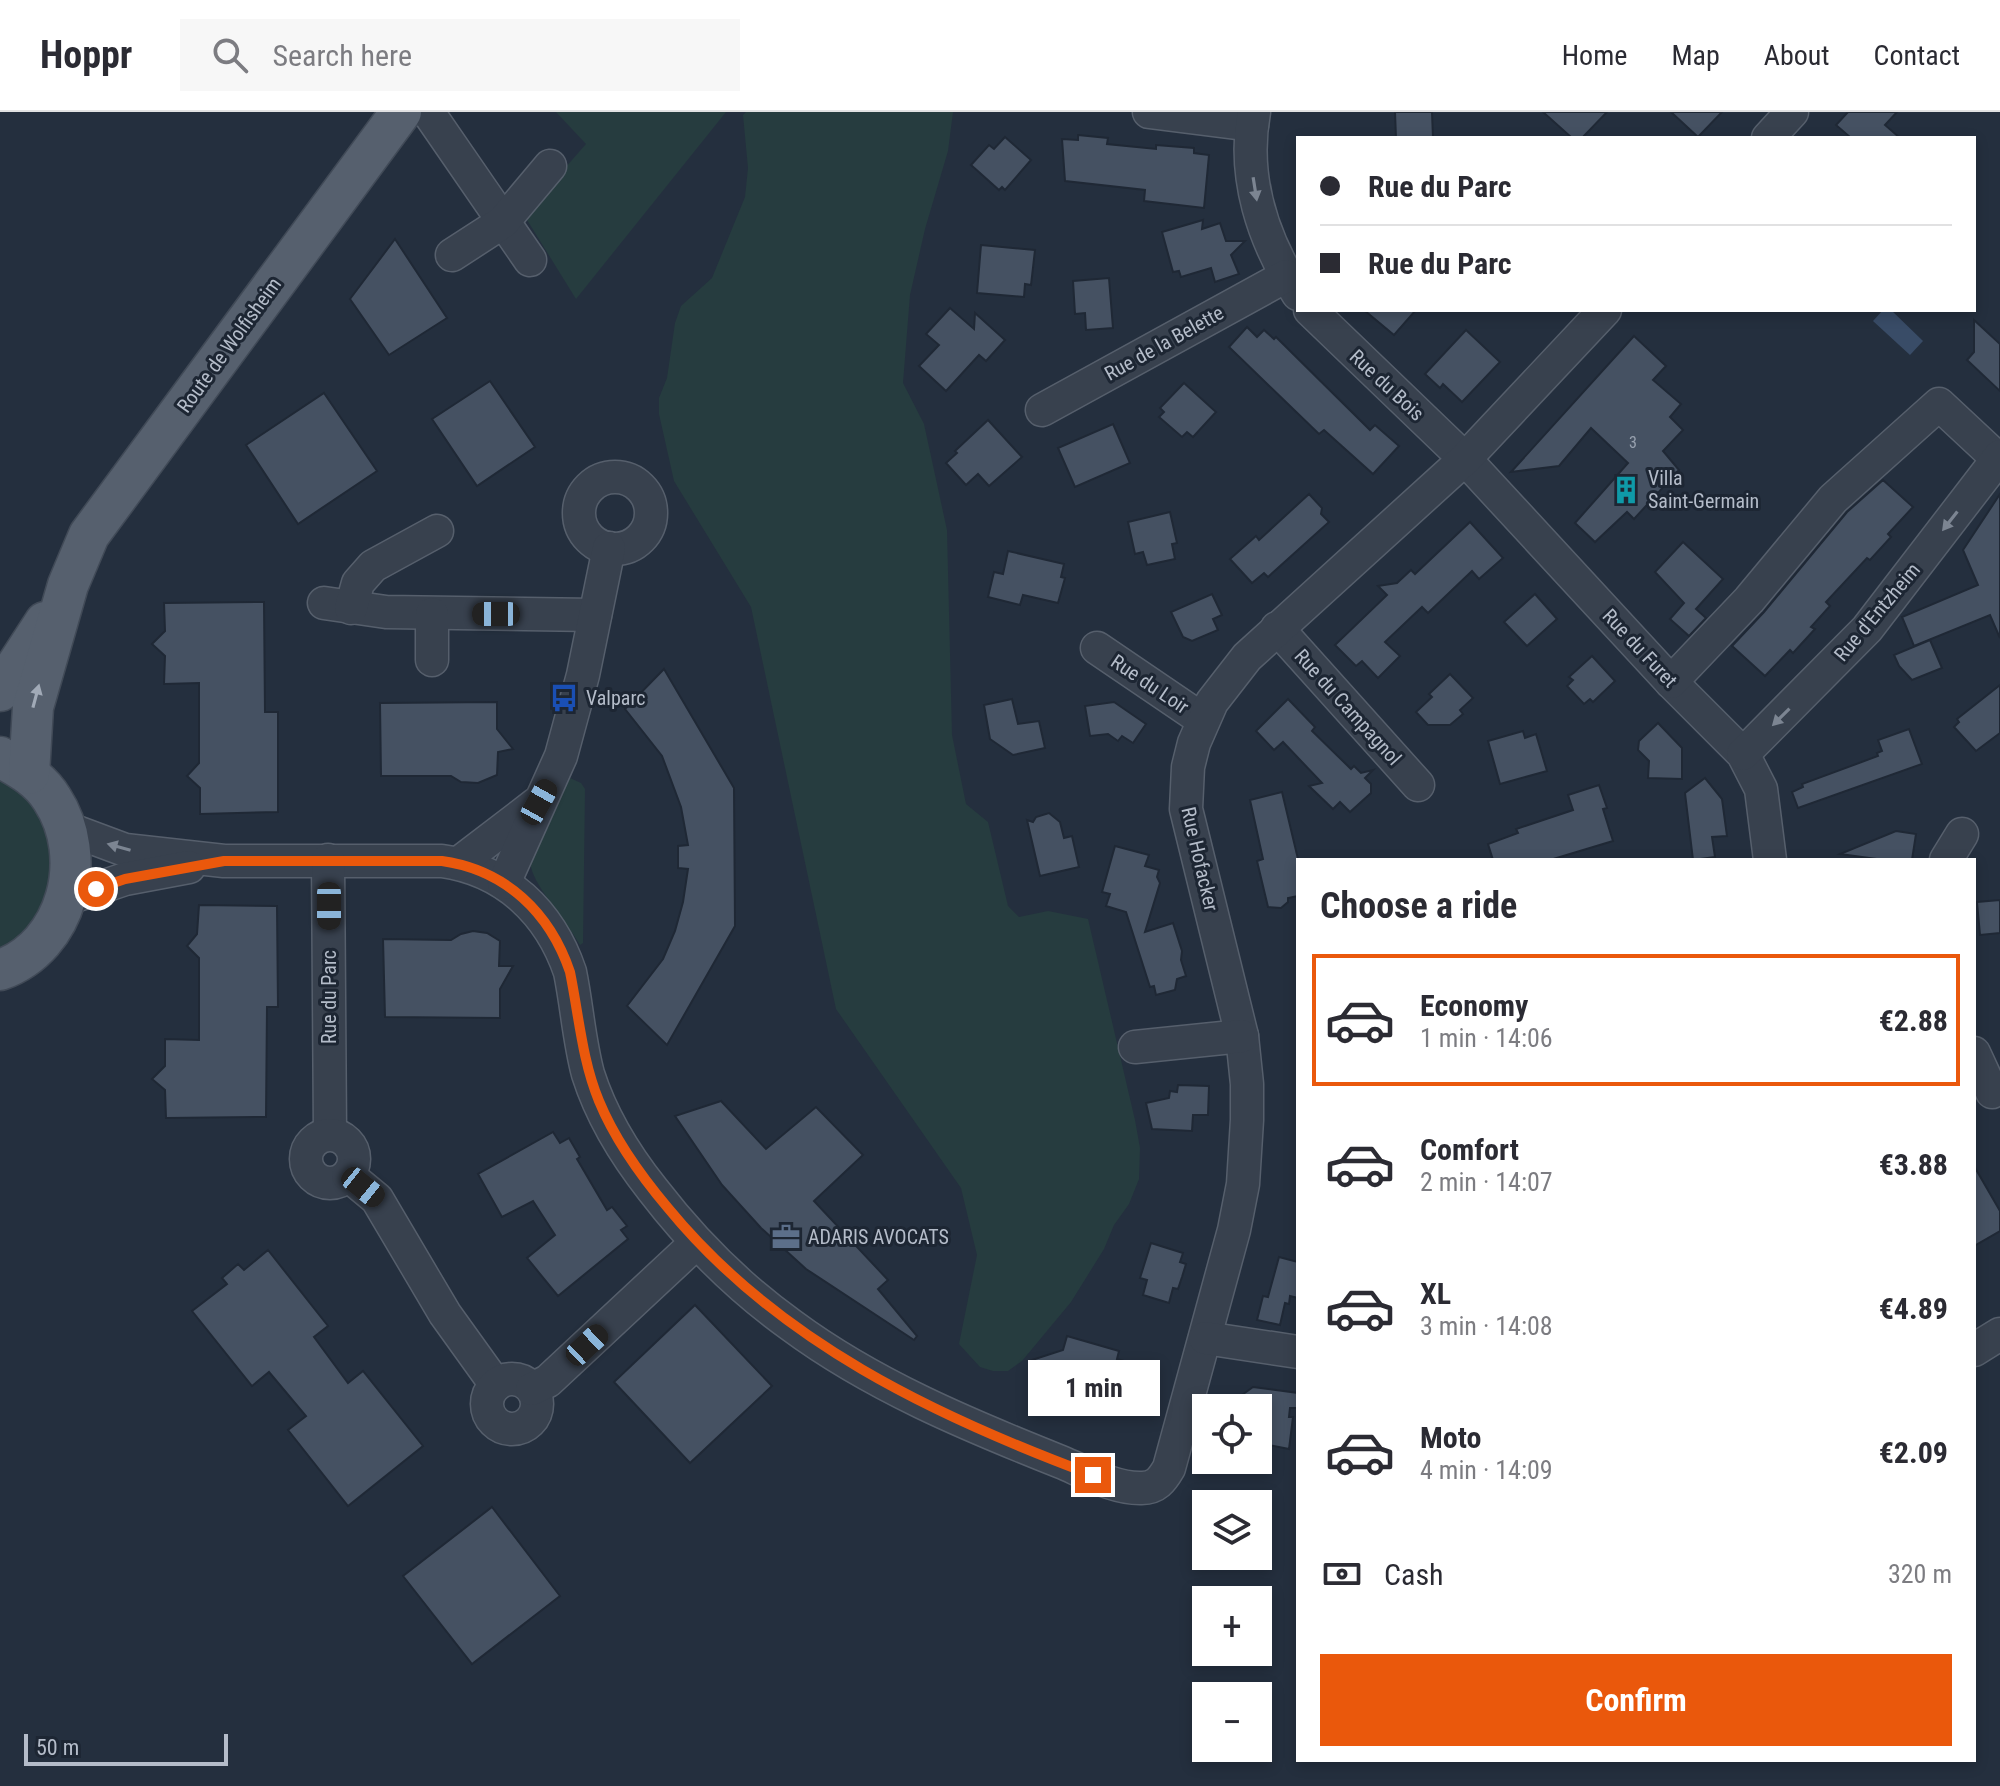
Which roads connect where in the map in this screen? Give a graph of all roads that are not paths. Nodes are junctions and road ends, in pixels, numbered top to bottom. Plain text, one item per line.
1 (401, 112) edge
2 (428, 112) edge
3 (1149, 112) edge
4 (1792, 112) edge
5 (1253, 118) edge
6 (1770, 136) edge
7 (550, 166) dead end
8 (503, 222) junction
9 (452, 255) dead end
10 (530, 260) dead end
11 (1292, 285) edge
12 (1312, 312) edge
13 (1603, 312) edge
14 (1042, 410) dead end
15 (1999, 458) edge
16 (1465, 459) junction
17 (437, 531) dead end
18 (609, 548) dead end
19 (68, 585) junction
20 (432, 614) junction
21 (595, 615) junction
22 (1277, 628) junction
23 (1097, 648) dead end
24 (432, 660) dead end
25 (1671, 682) junction
26 (0, 691) edge
27 (1203, 720) junction
28 (1743, 754) junction
29 (15, 766) edge
30 (1418, 785) dead end
31 (539, 802) junction
32 (66, 828) junction
33 (1770, 858) edge
34 (328, 860) junction
35 (224, 861) junction
36 (459, 863) junction
37 (504, 883) junction
38 (66, 899) junction
39 (0, 970) edge
40 (1242, 1036) junction
41 (1135, 1047) dead end
42 (1976, 1057) edge
43 (1992, 1092) dead end
44 (696, 1243) junction
45 (2000, 1334) edge
46 (1205, 1338) junction
47 (1976, 1349) edge
48 (1296, 1352) edge
49 (496, 1385) junction
50 (532, 1389) junction

1 - 19 main road, Route de Wolfisheim
2 - 8 street
3 - 5 street
4 - 6 street
5 -> 11 street
7 - 8 street
8 - 9 street
8 - 10 street
11 - 14 street, Rue de la Belette
12 - 16 street, Rue du Bois
13 - 16 street, Rue Hofacker
15 - 25 street, Rue d'Entzheim
15 -> 28 street, Rue d'Entzheim
16 - 22 street, Rue Hofacker
16 - 25 street, Rue du Furet
17 - 20 street
18 - 21 street
19 - 26 main road, Route de Wolfisheim
29 -> 19 main road, Route de Wolfisheim
20 - 21 street
20 - 24 street
21 - 31 street
22 - 27 street, Rue Hofacker
22 - 30 street, Rue du Campagnol
23 - 27 street, Rue du Loir
25 - 28 street, Rue du Furet
27 - 40 street, Rue Hofacker
28 - 33 street, Rue du Furet
29 - 32 main road
31 - 36 street
31 - 37 street
35 -> 32 street
32 - 38 main road
34 - 35 street
34 - 36 street
34 - 49 street, Rue du Parc
35 - 38 street
36 - 37 street
37 - 44 street
38 - 39 main road
40 - 41 street
40 - 46 street, Rue Hofacker
42 - 43 street
44 - 46 street, Rue Hofacker
44 - 50 street
45 - 47 street
46 - 48 street
49 - 50 street
49 - 50 street

